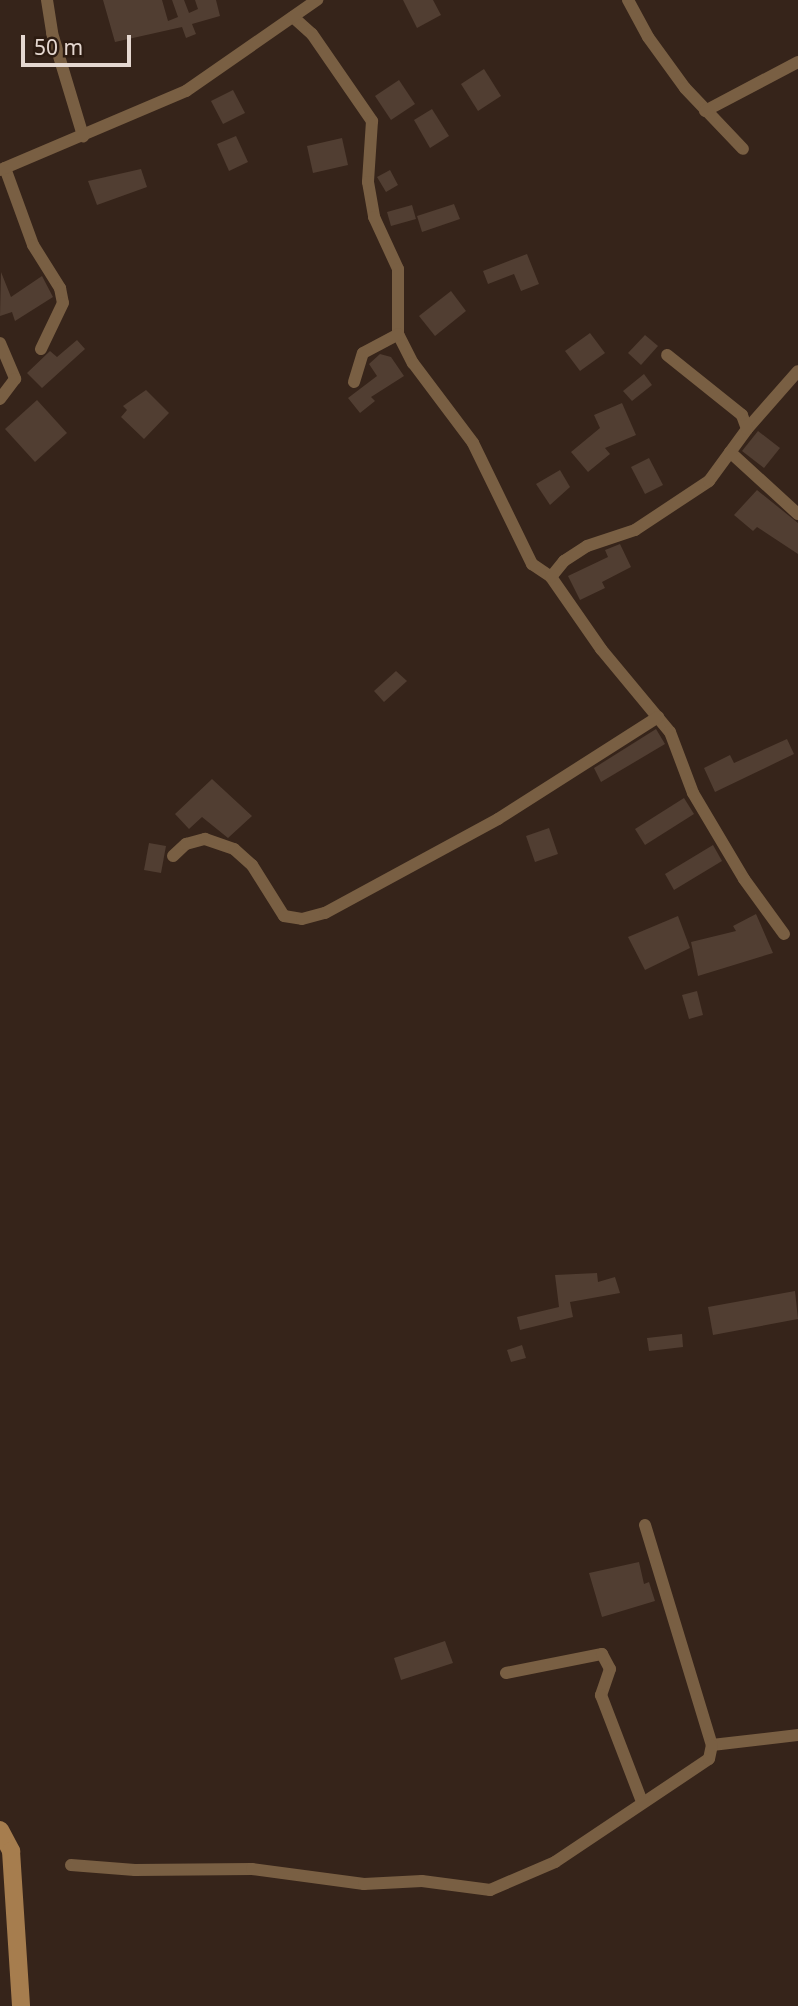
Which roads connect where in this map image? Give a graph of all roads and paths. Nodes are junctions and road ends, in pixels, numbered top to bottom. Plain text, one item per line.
1 (47, 0) edge
2 (317, 0) edge
3 (628, 0) edge
4 (293, 17) junction
5 (798, 62) edge
6 (705, 111) junction
7 (83, 136) junction
8 (743, 149) dead end
9 (3, 169) edge
10 (398, 334) junction
11 (0, 343) edge
12 (41, 349) dead end
13 (667, 355) dead end
14 (798, 371) edge
15 (354, 382) dead end
16 (0, 399) edge
17 (747, 429) junction
18 (730, 452) junction
19 (798, 514) edge
20 (551, 577) junction
21 (658, 717) junction
22 (173, 856) dead end
23 (784, 934) dead end
24 (645, 1525) dead end
25 (506, 1673) dead end
26 (798, 1735) edge
27 (712, 1745) junction
28 (642, 1801) junction
29 (0, 1830) edge
30 (71, 1865) dead end
31 (21, 2006) edge

1 - 7 street
2 - 4 street
3 - 6 street
4 - 7 street
4 - 10 street
5 - 6 street
6 - 8 street
7 - 9 street
9 - 12 street
10 - 15 street
10 - 20 street
11 - 16 street
13 - 17 street
14 - 17 street
17 - 18 street
18 - 19 street
18 - 20 street
20 - 21 street
21 - 22 street
21 - 23 street
24 - 27 street
25 - 28 street
26 - 27 street
27 - 28 street
28 - 30 street
29 - 31 main road

